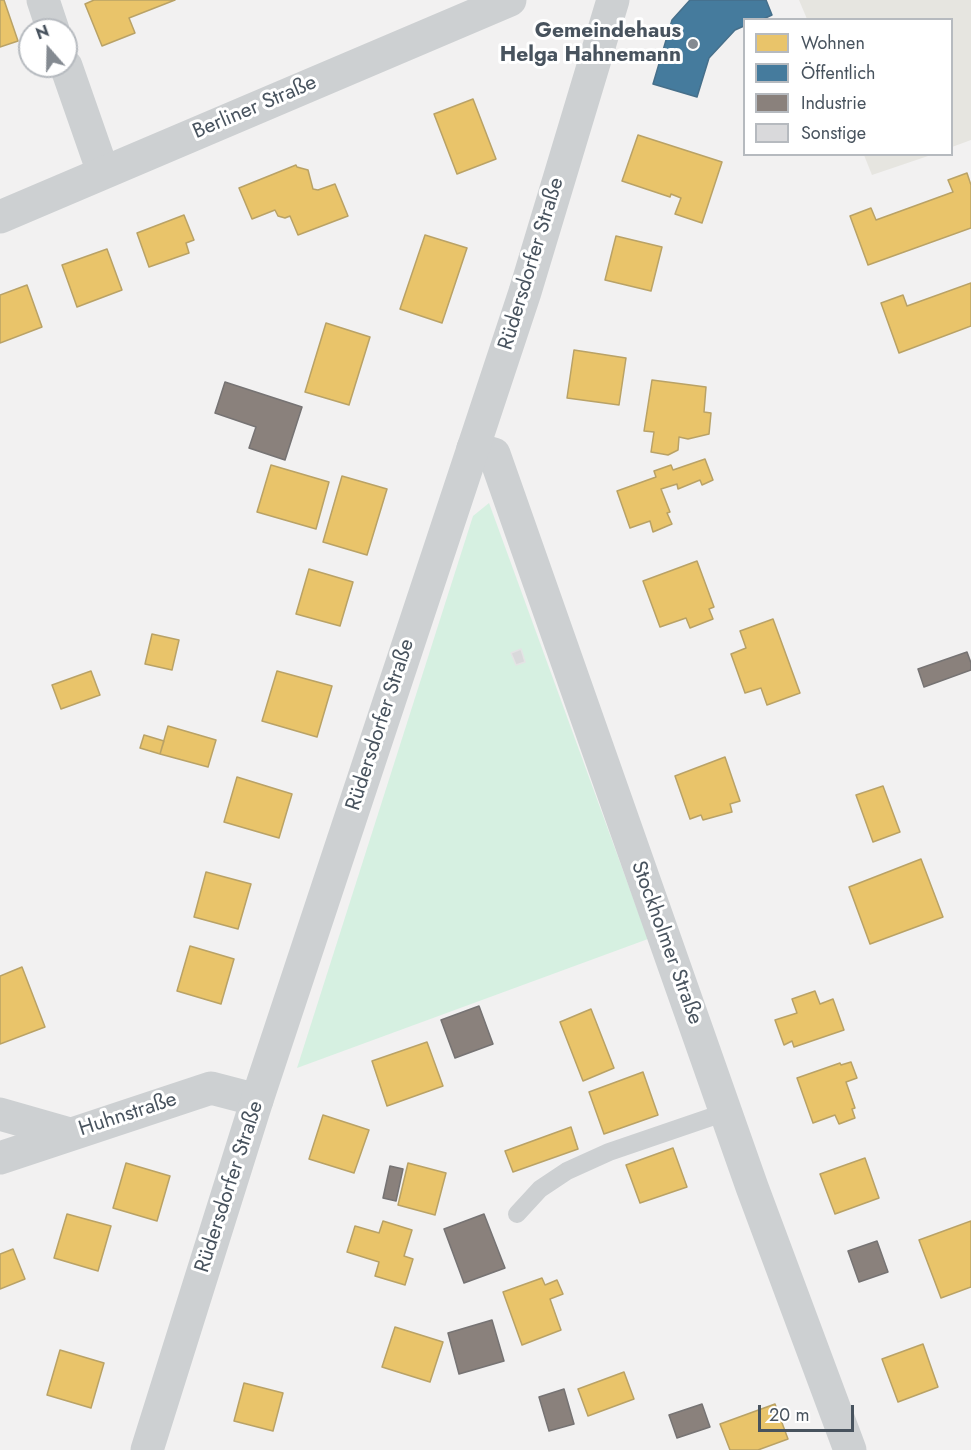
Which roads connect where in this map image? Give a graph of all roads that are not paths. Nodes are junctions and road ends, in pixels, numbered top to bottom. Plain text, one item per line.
1 (43, 0) edge
2 (510, 0) edge
3 (613, 0) edge
4 (49, 18) edge
5 (70, 78) edge
6 (103, 172) junction
7 (0, 217) edge
8 (473, 448) junction
9 (257, 1100) junction
10 (726, 1112) junction
11 (0, 1114) edge
12 (70, 1134) junction
13 (0, 1158) edge
14 (517, 1214) dead end
15 (147, 1450) edge
16 (850, 1450) edge

1 - 4 street
2 - 6 street, Berliner Straße
3 - 8 street, Rüdersdorfer Straße
5 - 6 street
6 - 7 street, Berliner Straße
8 - 9 street, Rüdersdorfer Straße
8 - 10 street, Stockholmer Straße
9 - 12 street, Huhnstraße
9 - 15 street, Rüdersdorfer Straße
10 - 14 lane
10 - 16 street, Stockholmer Straße
11 - 12 street
12 - 13 street, Huhnstraße

